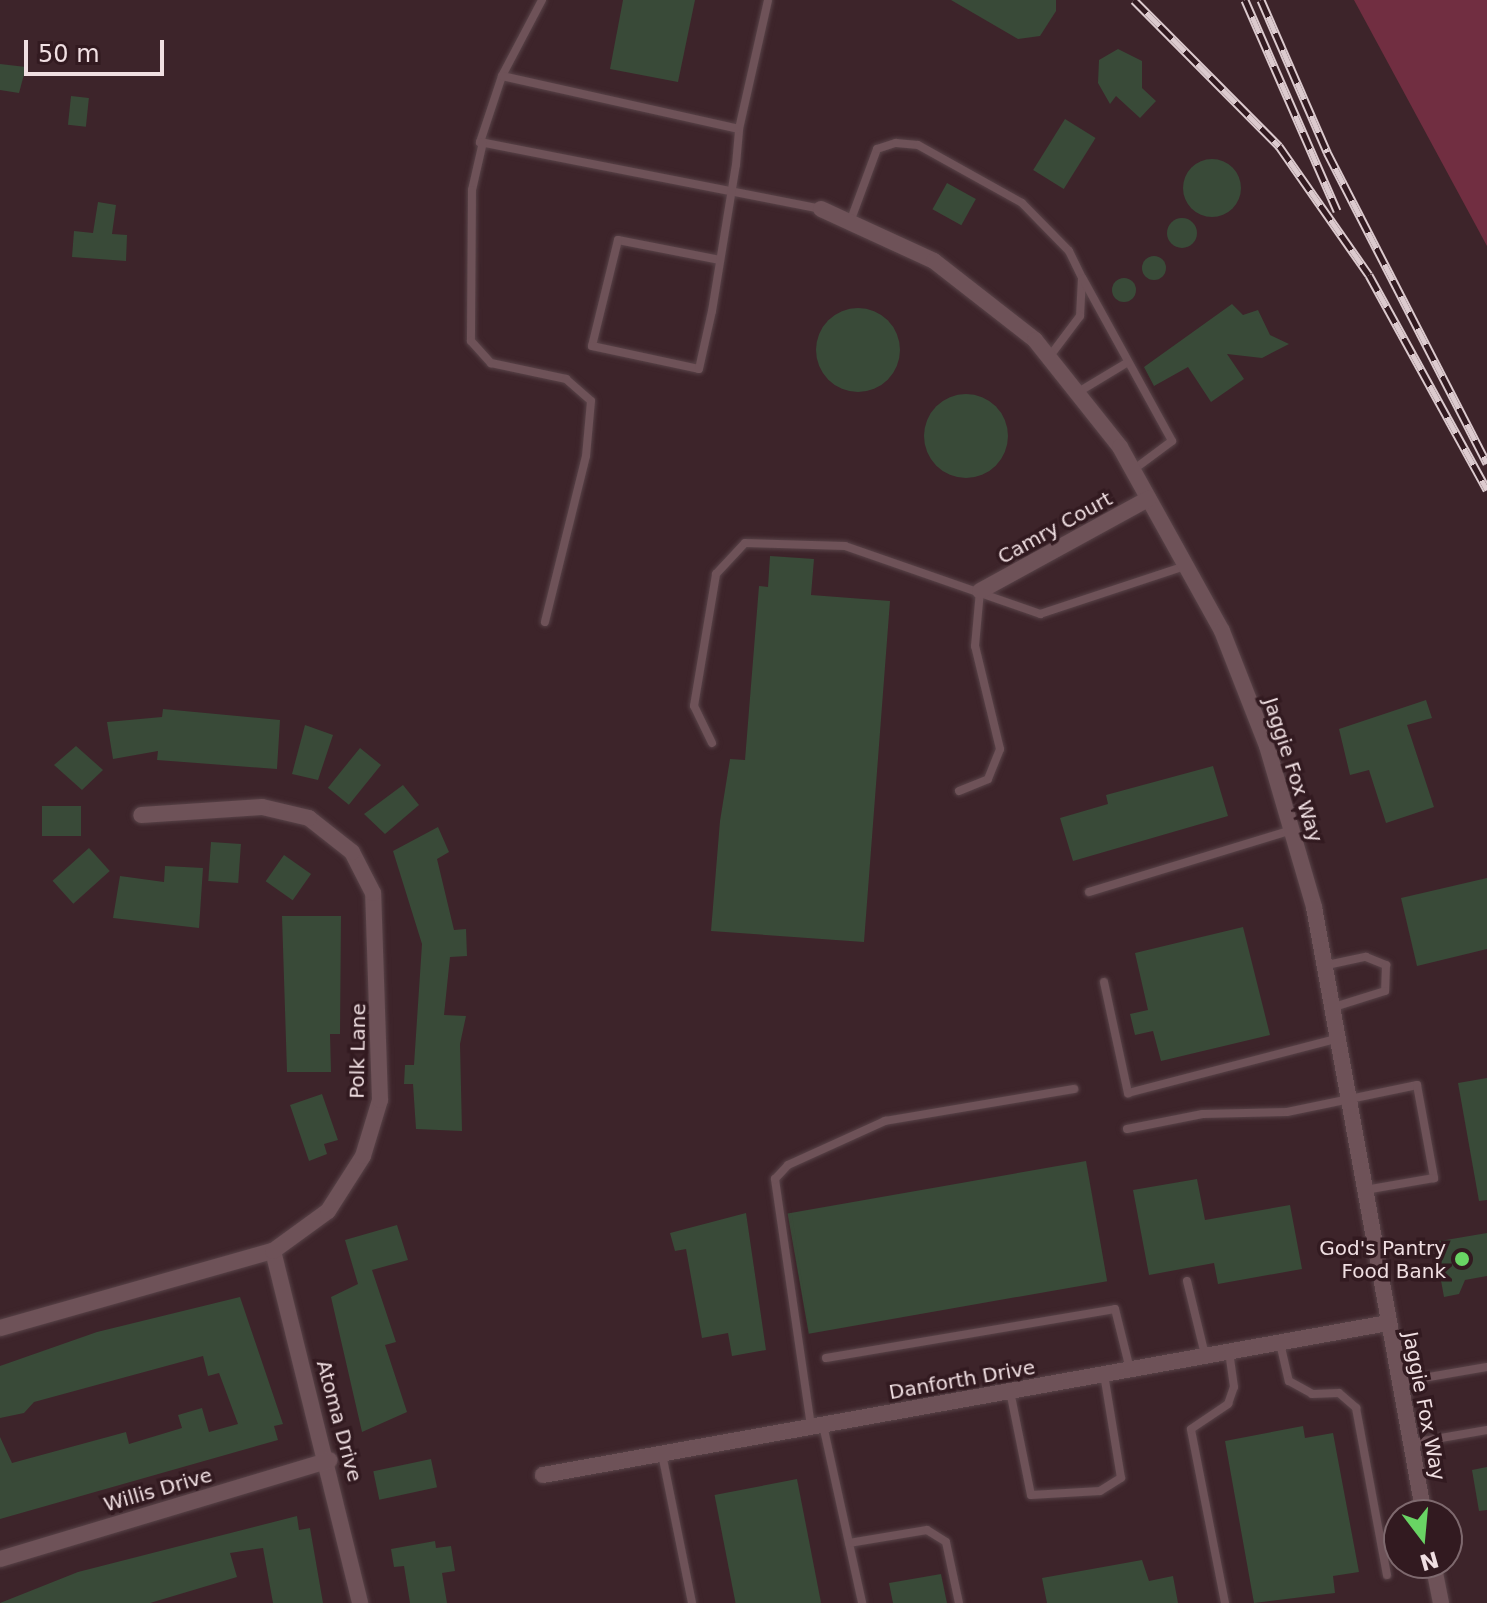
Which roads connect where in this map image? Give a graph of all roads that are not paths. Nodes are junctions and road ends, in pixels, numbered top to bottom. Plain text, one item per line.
1 (542, 0) edge
2 (768, 0) edge
3 (502, 76) junction
4 (739, 129) junction
5 (483, 142) junction
6 (731, 193) junction
7 (821, 209) joint
8 (850, 222) junction
9 (720, 260) junction
10 (1082, 278) junction
11 (1050, 356) junction
12 (1128, 362) junction
13 (1080, 391) junction
14 (1133, 470) junction
15 (1148, 499) junction
16 (1189, 565) junction
17 (980, 591) junction
18 (545, 622) dead end
19 (712, 743) dead end
20 (959, 791) dead end
21 (141, 815) dead end
22 (1293, 830) junction
23 (1089, 892) dead end
24 (1327, 965) junction
25 (1104, 982) dead end
26 (1334, 1007) junction
27 (1340, 1038) junction
28 (1074, 1089) dead end
29 (1350, 1098) junction
30 (1127, 1129) dead end
31 (1365, 1190) junction
32 (273, 1251) junction
33 (1187, 1281) dead end
34 (1388, 1323) junction
35 (0, 1328) edge
36 (1280, 1343) junction
37 (1229, 1352) junction
38 (1205, 1356) junction
39 (826, 1358) dead end
40 (1487, 1367) edge
41 (1130, 1370) junction
42 (1104, 1374) junction
43 (1399, 1382) junction
44 (1010, 1391) junction
45 (817, 1426) junction
46 (1487, 1430) edge
47 (1411, 1443) junction
48 (662, 1454) junction
49 (329, 1460) junction
50 (543, 1475) dead end
51 (1421, 1499) edge
52 (849, 1543) junction
53 (1383, 1553) edge
54 (0, 1559) edge
55 (1436, 1579) edge
56 (360, 1603) edge
57 (692, 1603) edge
58 (862, 1603) edge
59 (959, 1603) edge
60 (1225, 1603) edge
61 (1441, 1603) edge

1 - 3 lane
2 - 4 lane
3 - 4 lane
3 - 5 lane
4 - 6 lane
5 - 6 lane
5 - 18 lane
6 - 7 lane
6 - 9 lane
7 - 8 street, Jaggie Fox Way
8 - 10 lane
8 - 11 street, Jaggie Fox Way
9 - 9 lane
10 - 11 lane
10 - 12 lane
11 - 13 street, Jaggie Fox Way
12 - 13 lane
12 - 14 lane
13 - 14 street, Jaggie Fox Way
14 - 15 street, Jaggie Fox Way
15 - 16 street, Jaggie Fox Way
15 - 17 street, Camry Court
16 - 17 lane
16 - 22 street, Jaggie Fox Way
17 - 19 lane
17 - 20 lane
21 - 32 street, Polk Lane
22 - 23 lane
22 - 24 street, Jaggie Fox Way
24 - 26 street, Jaggie Fox Way
24 - 26 lane
25 - 27 lane
26 - 27 street, Jaggie Fox Way
27 - 29 street, Jaggie Fox Way
28 - 45 lane
29 - 30 lane
29 - 31 street, Jaggie Fox Way
29 - 31 lane
31 - 34 street, Jaggie Fox Way
32 - 35 street, Polk Lane
32 - 49 street, Atoma Drive
33 - 38 lane
34 - 36 street, Danforth Drive
34 - 43 street, Jaggie Fox Way
36 - 37 street, Danforth Drive
36 - 53 lane
37 - 38 street, Danforth Drive
37 - 60 lane
38 - 41 street, Danforth Drive
39 - 41 lane
40 - 43 lane
41 - 42 street, Danforth Drive
42 - 44 street, Danforth Drive
42 - 44 lane
43 - 47 street, Jaggie Fox Way
44 - 45 street, Danforth Drive
45 - 48 street, Danforth Drive
45 - 52 lane
46 - 47 lane
47 - 51 street, Jaggie Fox Way
48 - 50 street, Danforth Drive
48 - 57 lane
49 - 54 street, Willis Drive
49 - 56 street, Atoma Drive
52 - 58 lane
52 - 59 lane
55 - 61 street

